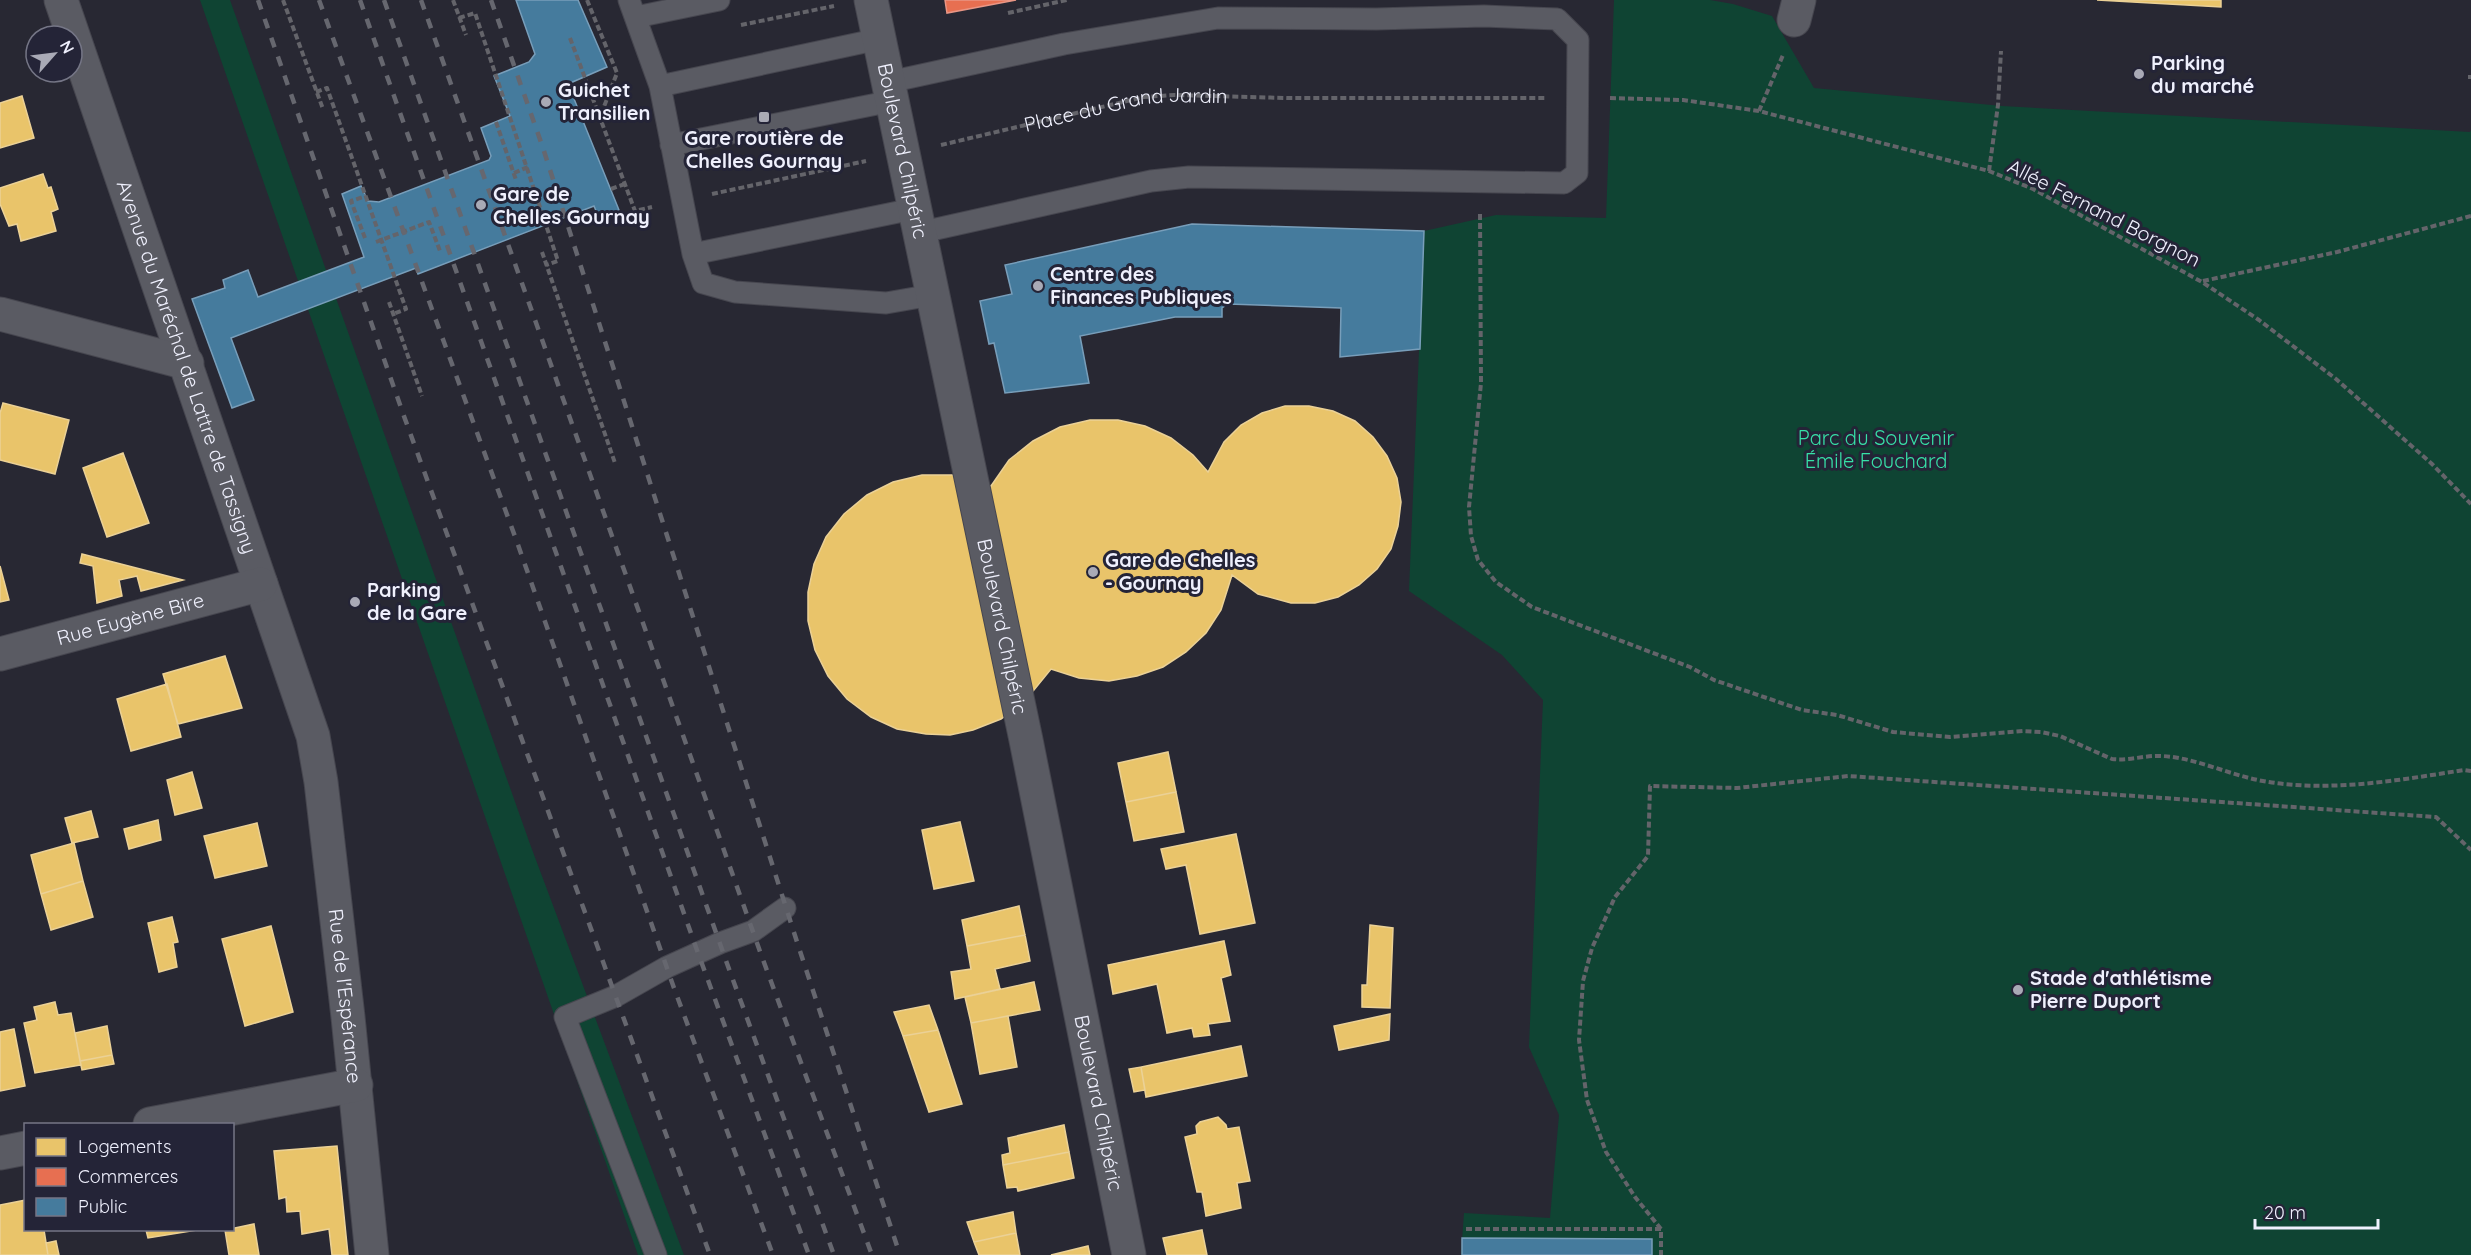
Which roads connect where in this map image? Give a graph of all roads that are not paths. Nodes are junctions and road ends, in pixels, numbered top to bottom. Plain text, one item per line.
1 (61, 0) edge
2 (719, 0) edge
3 (855, 3) edge
4 (633, 8) edge
5 (879, 39) junction
6 (660, 86) junction
7 (890, 92) junction
8 (671, 145) junction
9 (916, 221) junction
10 (693, 254) junction
11 (932, 295) junction
12 (0, 314) edge
13 (187, 363) junction
14 (261, 584) junction
15 (0, 654) edge
16 (313, 736) joint
17 (786, 908) dead end
18 (356, 1085) junction
19 (160, 1123) edge
20 (24, 1148) edge
21 (0, 1153) edge
22 (372, 1255) edge
23 (656, 1255) edge
24 (1129, 1255) edge

1 - 13 street, Avenue du Maréchal de Lattre de Tassigny
2 - 4 lane
3 - 5 street, Boulevard Chilpéric
4 - 6 lane
5 - 6 lane
5 - 7 street, Boulevard Chilpéric
6 - 8 lane
7 - 8 lane
7 - 9 street, Boulevard Chilpéric
7 - 9 lane
8 - 10 lane
9 - 10 lane
9 - 11 street, Boulevard Chilpéric
10 - 11 lane
11 - 24 street, Boulevard Chilpéric
12 - 13 street
13 - 14 street, Avenue du Maréchal de Lattre de Tassigny
14 - 15 street, Rue Eugène Bire
14 - 16 street, Avenue du Maréchal de Lattre de Tassigny
16 - 18 street, Rue de l'Espérance
17 - 23 lane
18 - 19 street
18 - 22 street, Rue de l'Espérance
20 - 21 street

